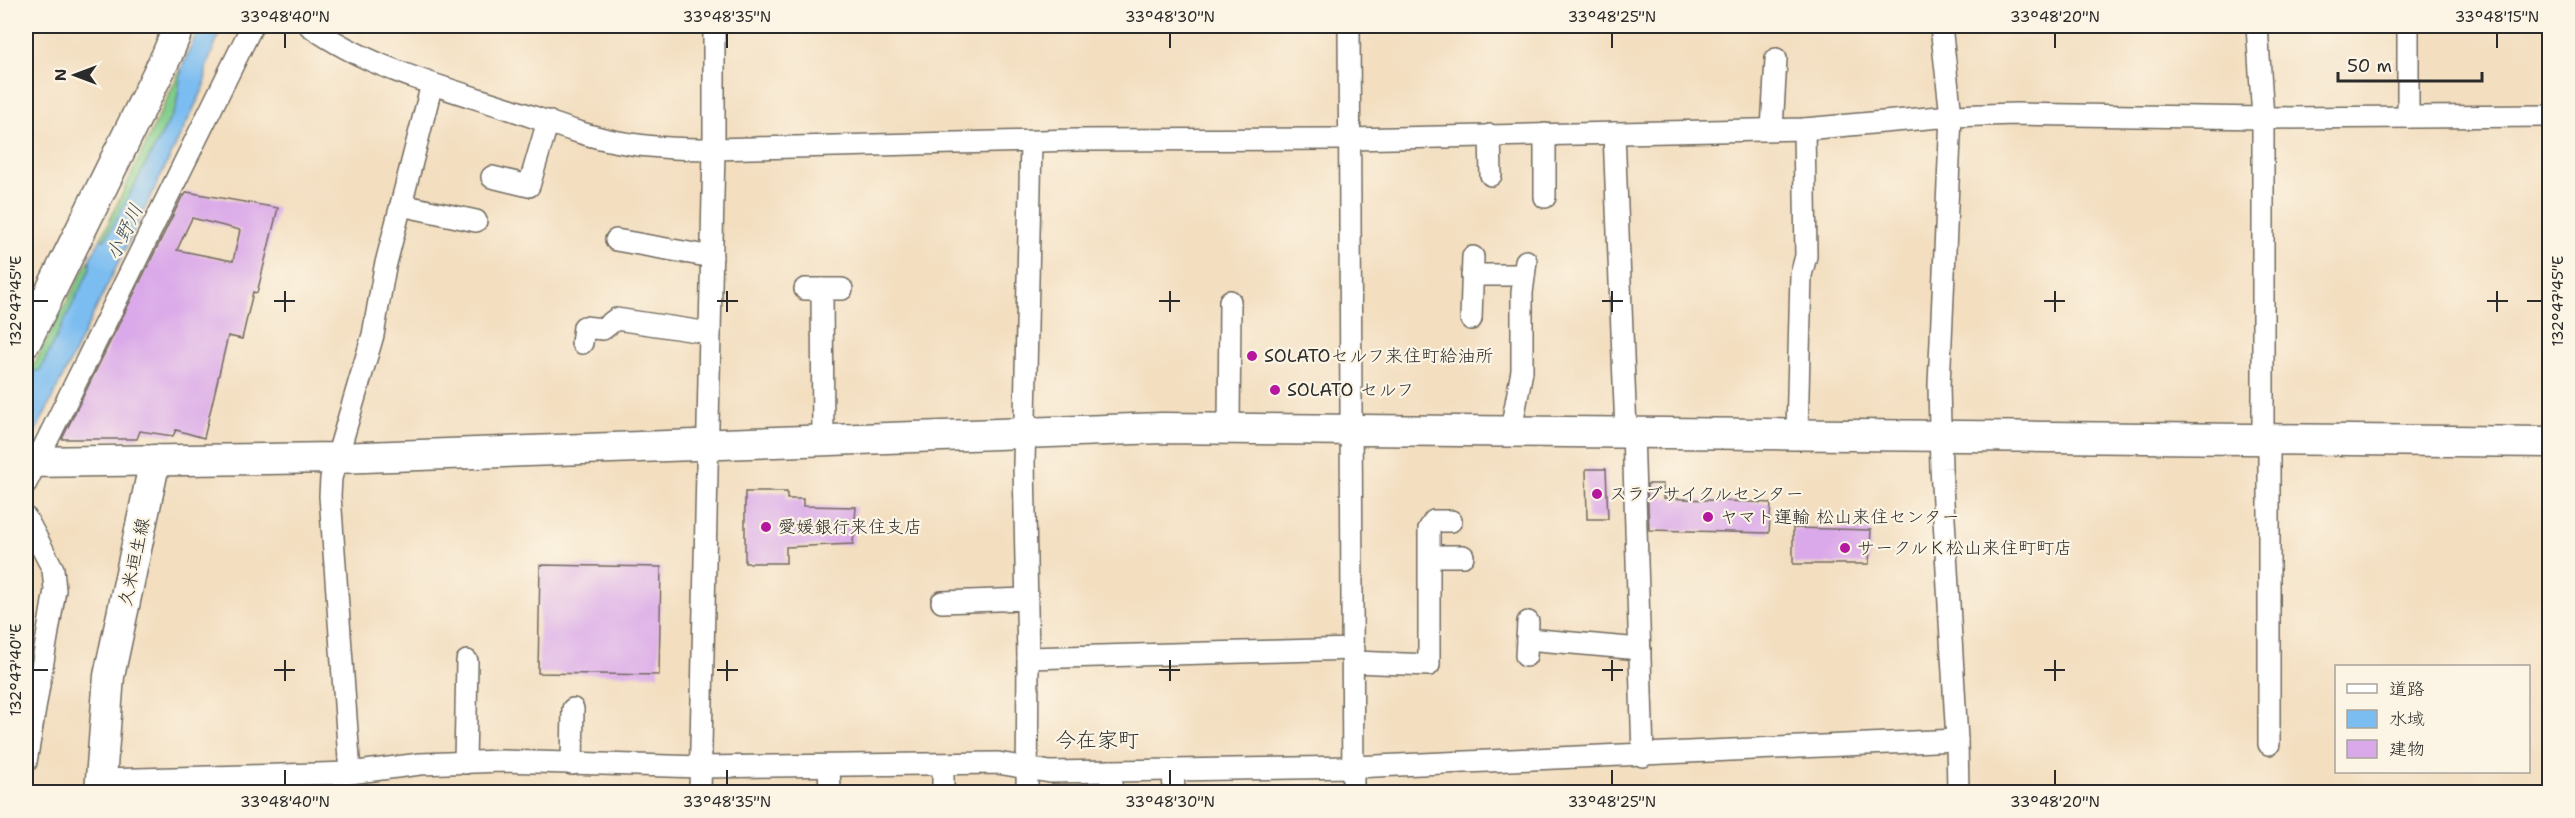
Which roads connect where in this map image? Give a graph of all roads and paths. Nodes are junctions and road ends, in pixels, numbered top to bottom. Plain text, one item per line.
1 (179, 26) edge
2 (252, 26) edge
3 (310, 26) edge
4 (714, 26) edge
5 (1349, 26) edge
6 (1941, 26) edge
7 (2257, 26) edge
8 (2408, 26) edge
9 (1776, 59) dead end
10 (432, 84) junction
11 (1951, 116) junction
12 (2550, 116) edge
13 (2408, 117) junction
14 (2263, 118) junction
15 (548, 121) junction
16 (1772, 129) junction
17 (1804, 129) junction
18 (1614, 133) junction
19 (1545, 134) junction
20 (1490, 135) junction
21 (1348, 139) junction
22 (1031, 142) junction
23 (714, 149) junction
24 (1491, 174) dead end
25 (492, 177) dead end
26 (1545, 197) dead end
27 (401, 205) junction
28 (476, 221) dead end
29 (616, 240) dead end
30 (712, 257) junction
31 (823, 289) dead end
32 (1230, 301) dead end
33 (1471, 319) dead end
34 (710, 333) junction
35 (26, 342) edge
36 (582, 343) dead end
37 (1229, 428) junction
38 (1351, 428) junction
39 (1511, 430) junction
40 (1629, 431) junction
41 (1026, 433) junction
42 (1797, 433) junction
43 (1940, 435) junction
44 (2266, 439) junction
45 (823, 441) junction
46 (2550, 442) edge
47 (707, 446) junction
48 (337, 458) junction
49 (155, 460) junction
50 (29, 467) edge
51 (26, 518) edge
52 (1451, 521) dead end
53 (1430, 556) junction
54 (1463, 556) dead end
55 (1027, 599) junction
56 (942, 602) dead end
57 (1527, 639) dead end
58 (1640, 650) junction
59 (1354, 656) junction
60 (1028, 658) junction
61 (467, 661) dead end
62 (573, 709) dead end
63 (1957, 740) junction
64 (2270, 744) dead end
65 (1643, 756) junction
66 (26, 762) edge
67 (465, 763) junction
68 (572, 764) junction
69 (944, 765) junction
70 (829, 766) junction
71 (701, 767) junction
72 (1026, 767) junction
73 (1354, 767) junction
74 (1173, 770) junction
75 (1111, 771) junction
76 (350, 773) junction
77 (101, 786) edge
78 (700, 792) edge
79 (830, 792) edge
80 (943, 792) edge
81 (1027, 792) edge
82 (1111, 792) edge
83 (1174, 792) edge
84 (1353, 792) edge
85 (1958, 792) edge

1 - 35 street
2 - 50 street
3 - 10 street
4 - 23 street
5 - 21 street
6 - 11 street
7 - 14 street
8 - 13 street
9 - 16 street
10 - 15 street
10 - 27 street
11 - 14 street
11 - 17 street
11 - 43 street
12 - 13 street
13 - 14 street
14 - 44 street
15 - 23 street
15 - 25 street
16 - 17 street
16 - 18 street
17 - 42 street
18 - 19 street
18 - 40 street
19 - 20 street
19 - 26 street
20 - 21 street
20 - 24 street
21 - 22 street
21 - 38 street
22 - 23 street
22 - 41 street
23 - 30 street
27 - 28 street
27 - 48 street
29 - 30 street
30 - 34 street
31 - 45 street
32 - 37 street
33 - 39 street
34 - 36 street
34 - 47 street
37 - 38 street
37 - 41 street
38 - 39 street
38 - 59 street
39 - 40 street
40 - 42 street
40 - 58 street
41 - 45 street
41 - 55 street
42 - 43 street
43 - 44 street
43 - 63 street
44 - 46 street
44 - 64 street
45 - 47 street
47 - 48 street
47 - 71 street
48 - 49 street
48 - 76 street
49 - 50 street
49 - 77 street, 久米垣生線
51 - 66 street
52 - 53 street
53 - 54 street
53 - 59 street
55 - 56 street
55 - 60 street
57 - 58 street
58 - 65 street
59 - 60 street
59 - 73 street
60 - 72 street
61 - 67 street
62 - 68 street
63 - 65 street
63 - 85 street
65 - 73 street
67 - 68 street
67 - 76 street
68 - 71 street
69 - 70 street
69 - 72 street
69 - 80 street
70 - 71 street
70 - 79 street
71 - 78 street
72 - 75 street
72 - 81 street
73 - 74 street
73 - 84 street
74 - 75 street
74 - 83 street
75 - 82 street
76 - 77 street

